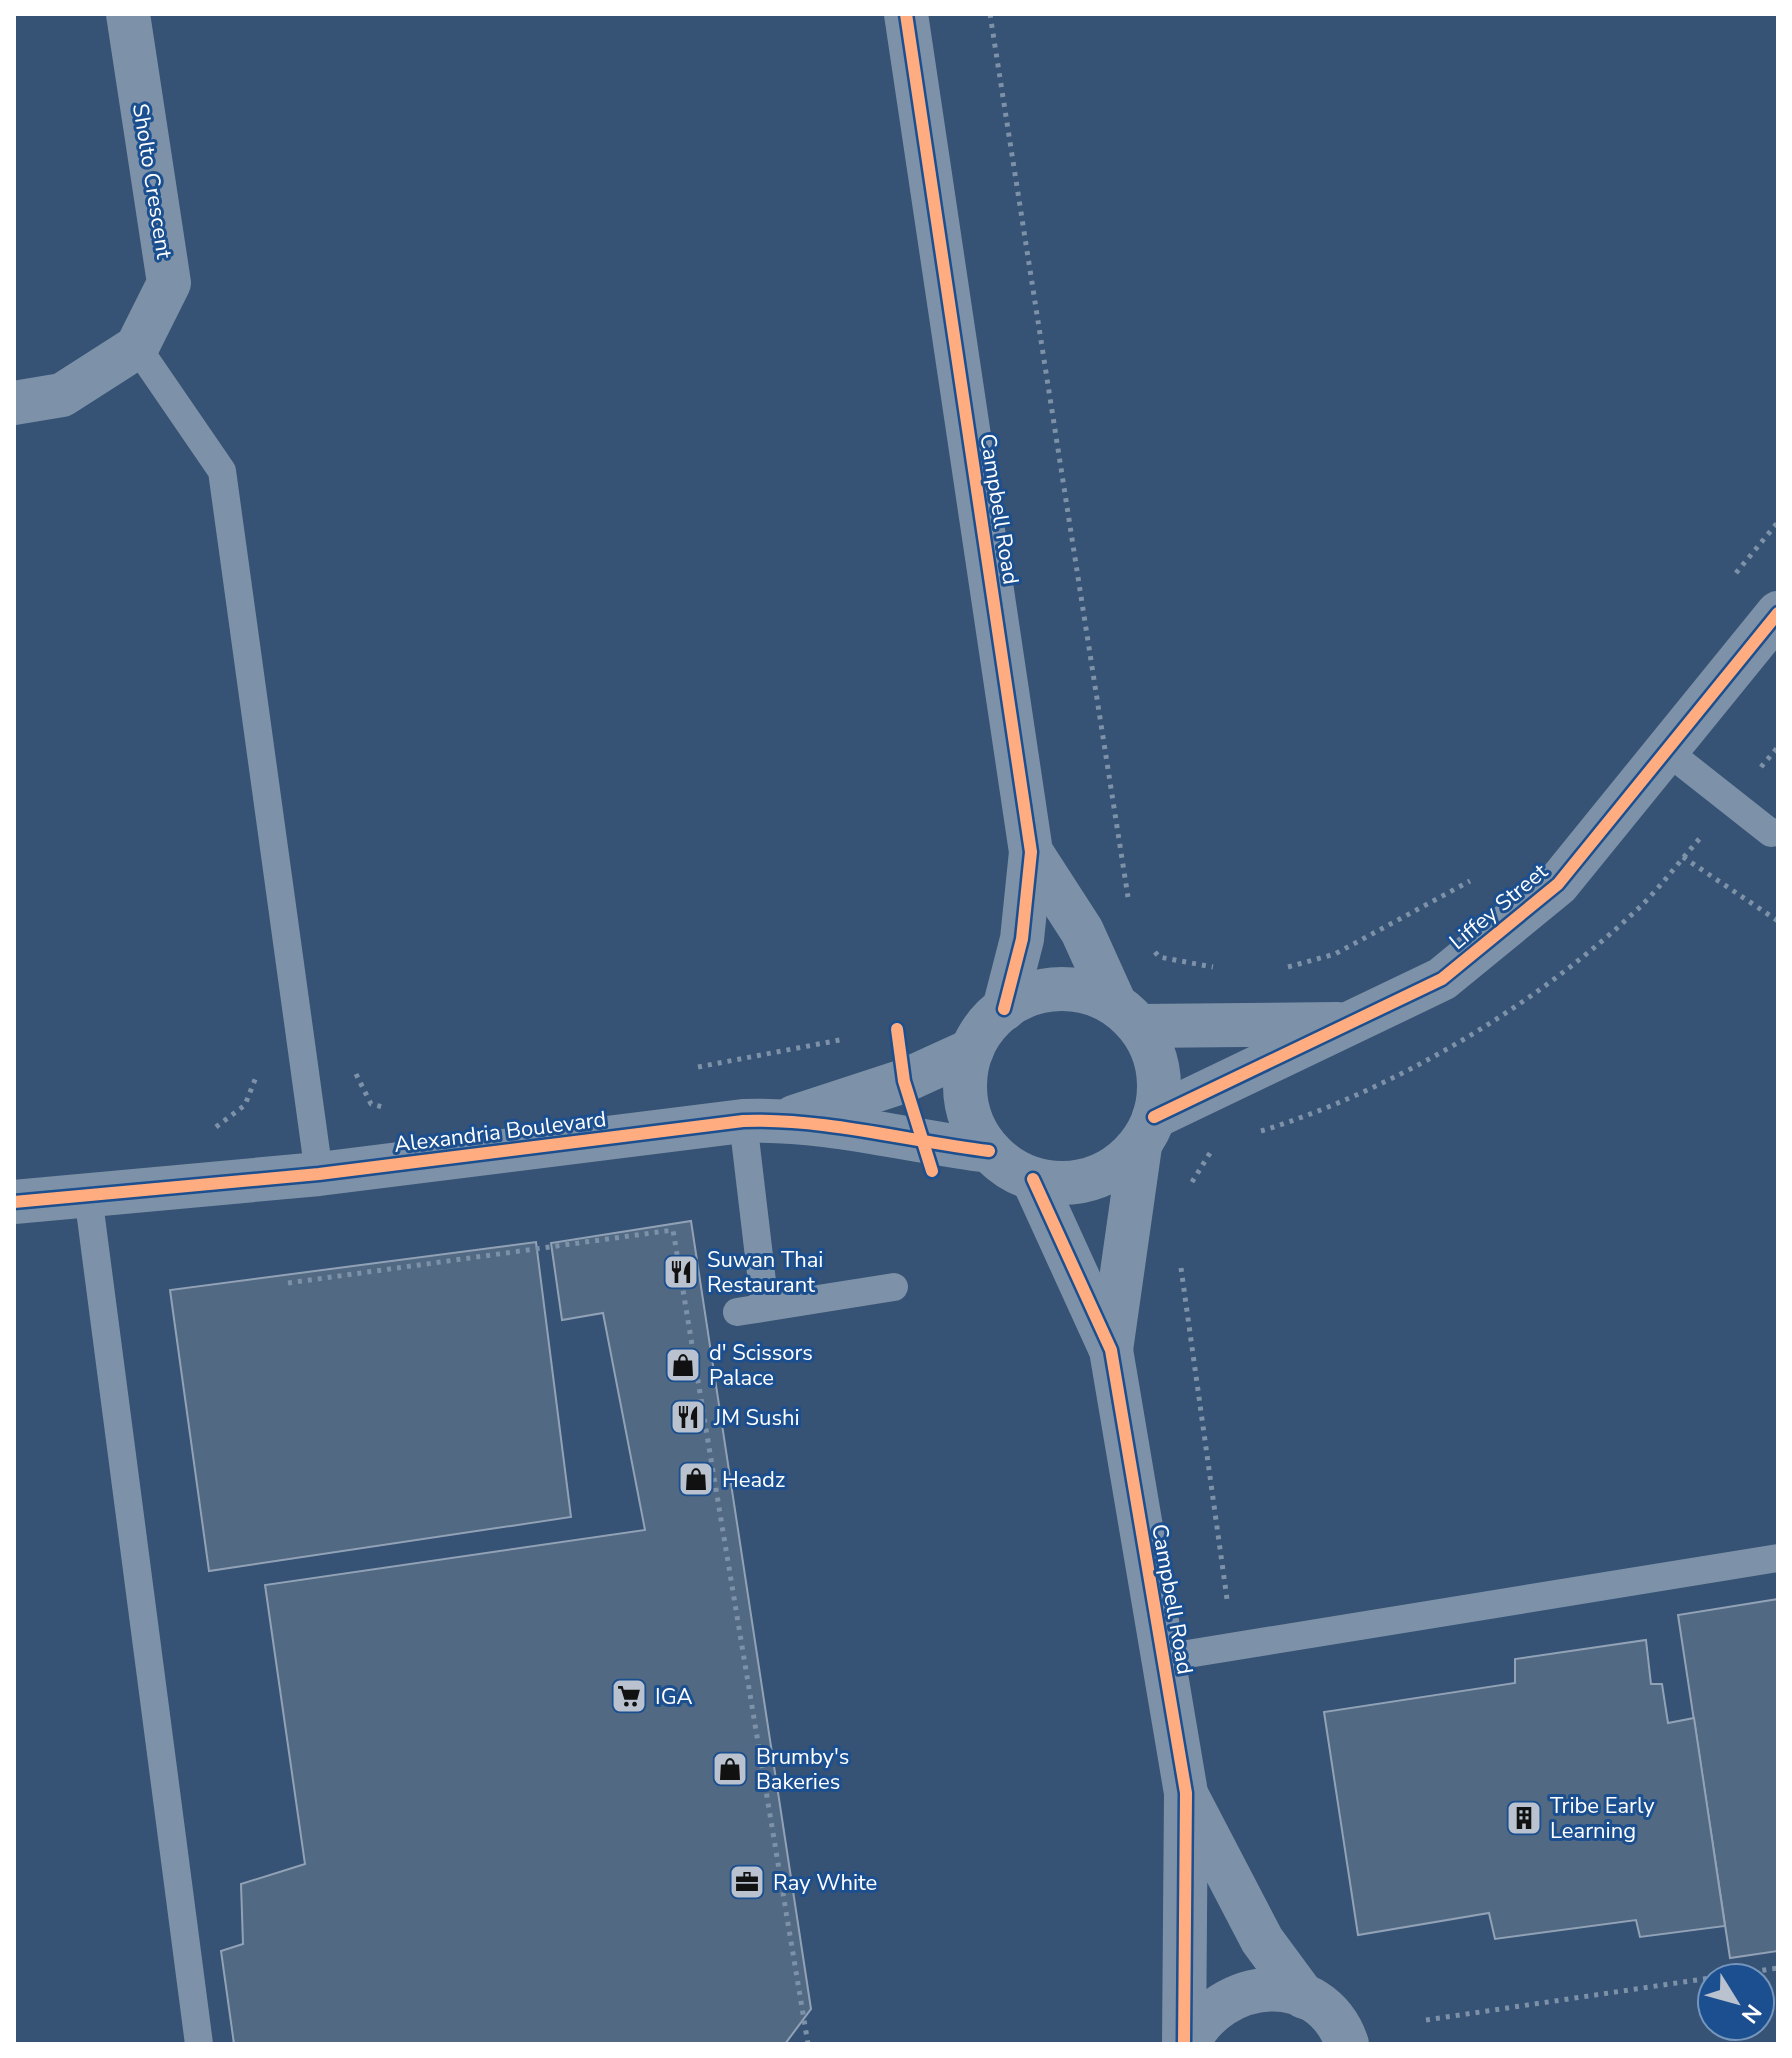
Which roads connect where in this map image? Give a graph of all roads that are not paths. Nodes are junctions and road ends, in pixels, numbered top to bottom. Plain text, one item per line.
1 (128, 14) edge
2 (906, 14) edge
3 (137, 347) junction
4 (14, 403) edge
5 (1778, 613) edge
6 (1667, 751) junction
7 (1778, 832) edge
8 (1031, 852) junction
9 (1004, 1009) junction
10 (1127, 1015) junction
11 (1353, 1023) junction
12 (972, 1050) junction
13 (788, 1119) junction
14 (743, 1121) junction
15 (1147, 1132) junction
16 (989, 1151) junction
17 (319, 1174) junction
18 (1033, 1179) junction
19 (88, 1195) junction
20 (14, 1202) edge
21 (894, 1287) dead end
22 (765, 1307) junction
23 (737, 1312) dead end
24 (1111, 1350) junction
25 (1778, 1558) edge
26 (1163, 1658) junction
27 (1186, 1793) junction
28 (1304, 1997) junction
29 (199, 2044) edge
30 (1186, 2044) edge
31 (1347, 2044) edge

1 - 3 street, Sholto Crescent
2 - 8 street, Campbell Road
3 - 4 street
3 - 17 lane
5 - 6 street, Liffey Street
6 - 7 lane
6 - 11 street, Liffey Street
8 - 9 street, Campbell Road
8 - 10 street, Campbell Road
9 - 10 street, Campbell Road
9 - 12 street, Campbell Road
10 - 11 street, Liffey Street
10 - 15 street, Campbell Road
11 - 15 street, Liffey Street
12 - 13 street, Alexandria Boulevard
12 - 16 street, Campbell Road
13 - 14 street, Alexandria Boulevard
13 - 16 street, Alexandria Boulevard
14 - 17 street, Alexandria Boulevard
14 - 22 lane
15 - 18 street, Campbell Road
15 - 24 street, Campbell Road
16 - 18 street, Campbell Road
17 - 19 street, Alexandria Boulevard
18 - 24 street, Campbell Road
19 - 20 street, Alexandria Boulevard
19 - 29 lane
21 - 22 lane
22 - 23 lane
24 - 26 street, Campbell Road
25 - 26 lane
26 - 27 street, Campbell Road
27 - 28 street, Campbell Road
27 - 30 street, Campbell Road
28 - 30 street
28 - 31 street, Campbell Road

